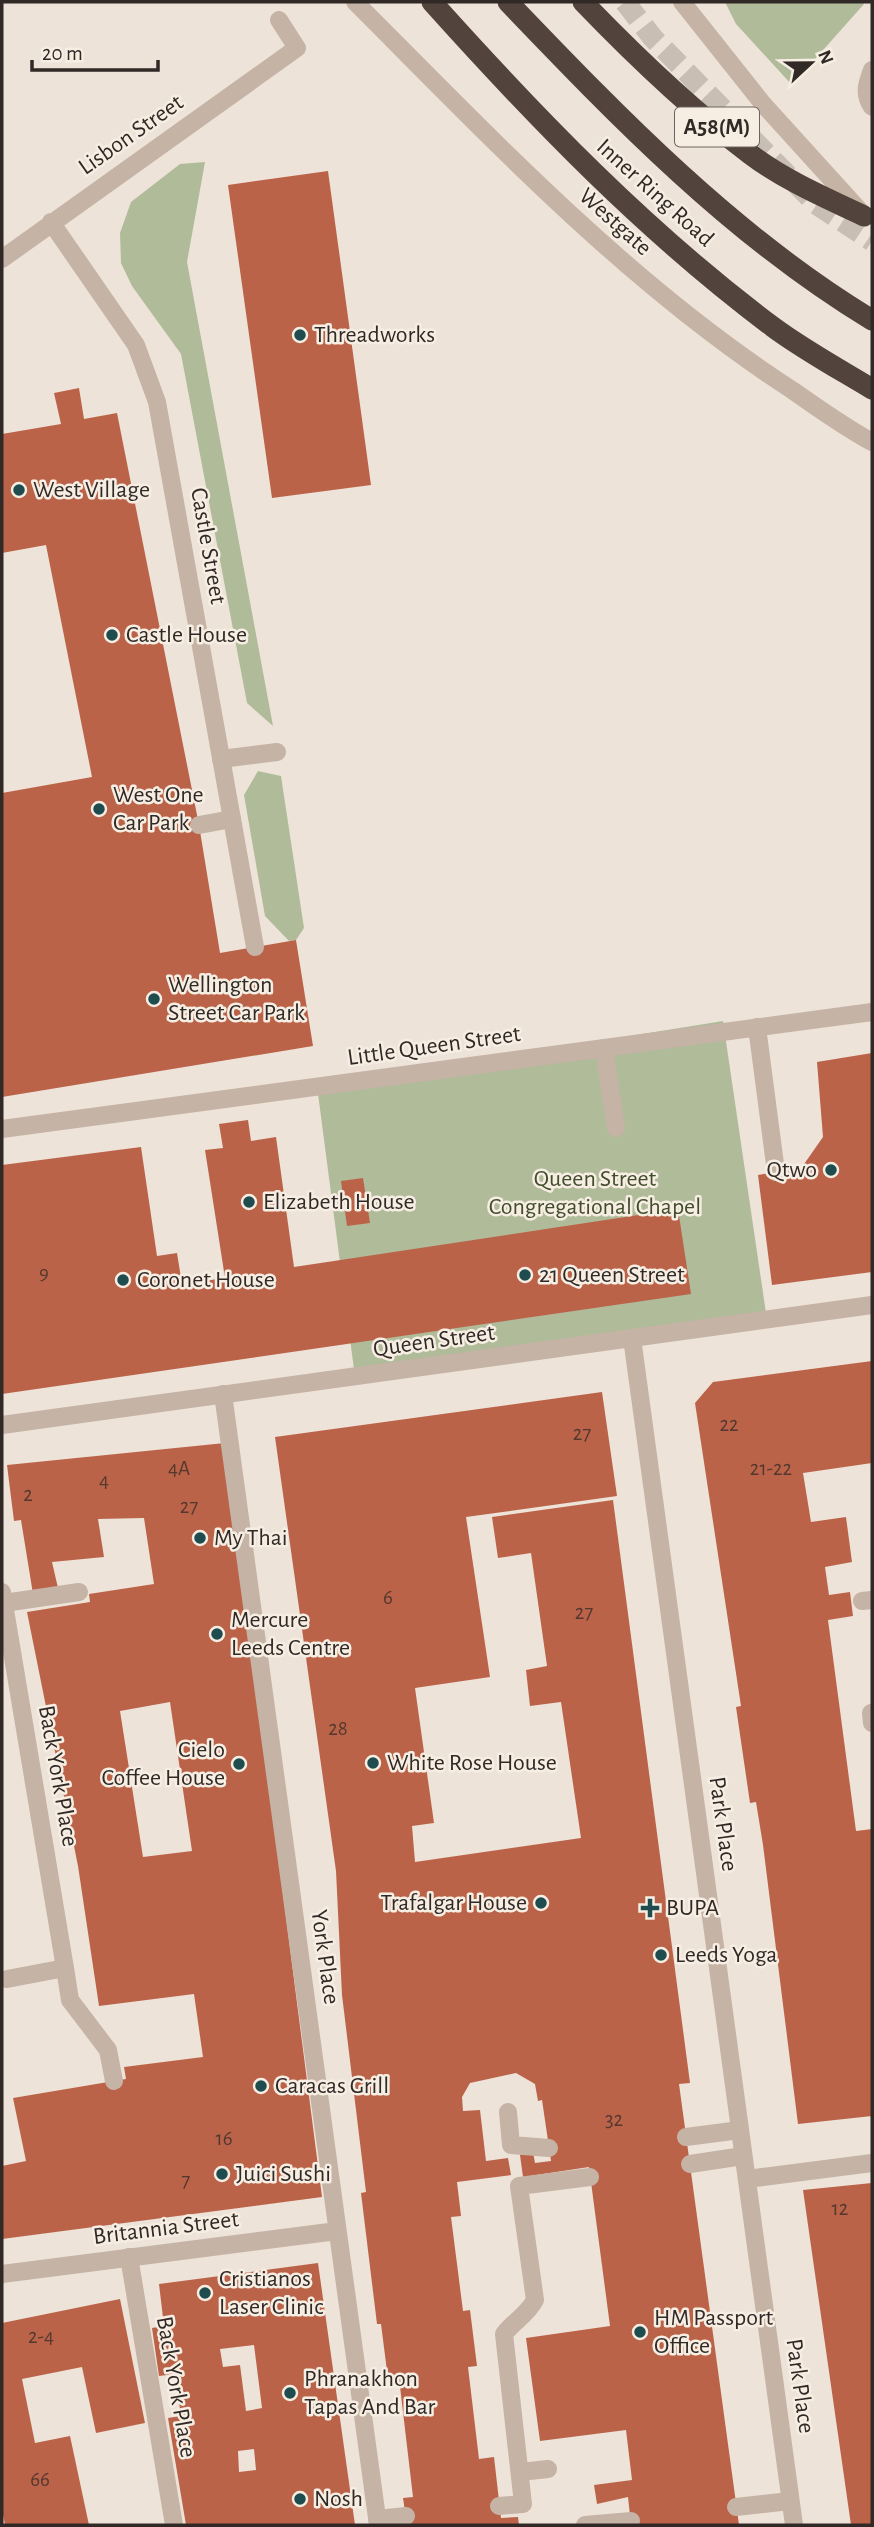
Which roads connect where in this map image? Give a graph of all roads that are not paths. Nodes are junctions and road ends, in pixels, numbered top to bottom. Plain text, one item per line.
1 (355, 2) edge
2 (432, 2) edge
3 (508, 2) edge
4 (583, 2) edge
5 (682, 2) edge
6 (279, 20) dead end
7 (872, 70) edge
8 (872, 107) edge
9 (868, 218) edge
10 (51, 222) junction
11 (2, 259) edge
12 (872, 320) edge
13 (872, 389) edge
14 (872, 442) edge
15 (277, 752) dead end
16 (221, 759) junction
17 (232, 819) junction
18 (199, 825) dead end
19 (255, 947) dead end
20 (872, 1012) edge
21 (757, 1027) junction
22 (604, 1048) junction
23 (617, 1128) dead end
24 (2, 1129) edge
25 (776, 1172) dead end
26 (872, 1306) edge
27 (632, 1338) junction
28 (223, 1394) junction
29 (2, 1425) edge
30 (79, 1592) dead end
31 (3, 1597) edge
32 (65, 1968) junction
33 (7, 1979) dead end
34 (114, 2081) dead end
35 (508, 2112) dead end
36 (740, 2130) junction
37 (687, 2137) dead end
38 (549, 2148) dead end
39 (743, 2156) junction
40 (872, 2162) edge
41 (690, 2164) dead end
42 (590, 2177) dead end
43 (747, 2179) junction
44 (337, 2231) junction
45 (129, 2258) junction
46 (2, 2274) edge
47 (548, 2469) dead end
48 (520, 2472) junction
49 (790, 2501) junction
50 (499, 2507) dead end
51 (736, 2507) dead end
52 (406, 2516) dead end
53 (631, 2521) dead end
54 (377, 2522) edge
55 (174, 2525) edge
56 (585, 2525) edge
57 (794, 2525) edge

1 - 14 street, Westgate
2 - 13 highway, Inner Ring Road
3 - 12 highway, Inner Ring Road / A58(M)
4 - 9 highway, A58(M)
5 - 9 street
6 - 10 street, Lisbon Street
7 - 8 street
10 - 11 street, Lisbon Street
10 - 16 street, Castle Street
15 - 16 street
16 - 17 street, Castle Street
17 - 18 street
17 - 19 street, Castle Street
20 - 21 street, Little Queen Street
21 - 22 street, Little Queen Street
21 - 25 street
22 - 23 street
22 - 24 street, Little Queen Street
26 - 27 street, Queen Street
27 - 28 street, Queen Street
27 - 36 street, Park Place
28 - 29 street, Queen Street
28 - 44 street, York Place
30 - 31 street
31 - 32 street, Back York Place
32 - 33 street
32 - 34 street, Back York Place
35 - 38 street
36 - 37 street
36 - 39 street, Park Place
39 - 41 street
39 - 43 street, Park Place
40 - 43 street
42 - 48 street
43 - 49 street, Park Place
44 - 45 street, Britannia Street
44 - 54 street, York Place
45 - 46 street, Britannia Street
45 - 55 street, Back York Place
47 - 48 street
48 - 50 street
49 - 51 street
49 - 57 street, Park Place
52 - 54 street
53 - 56 street

